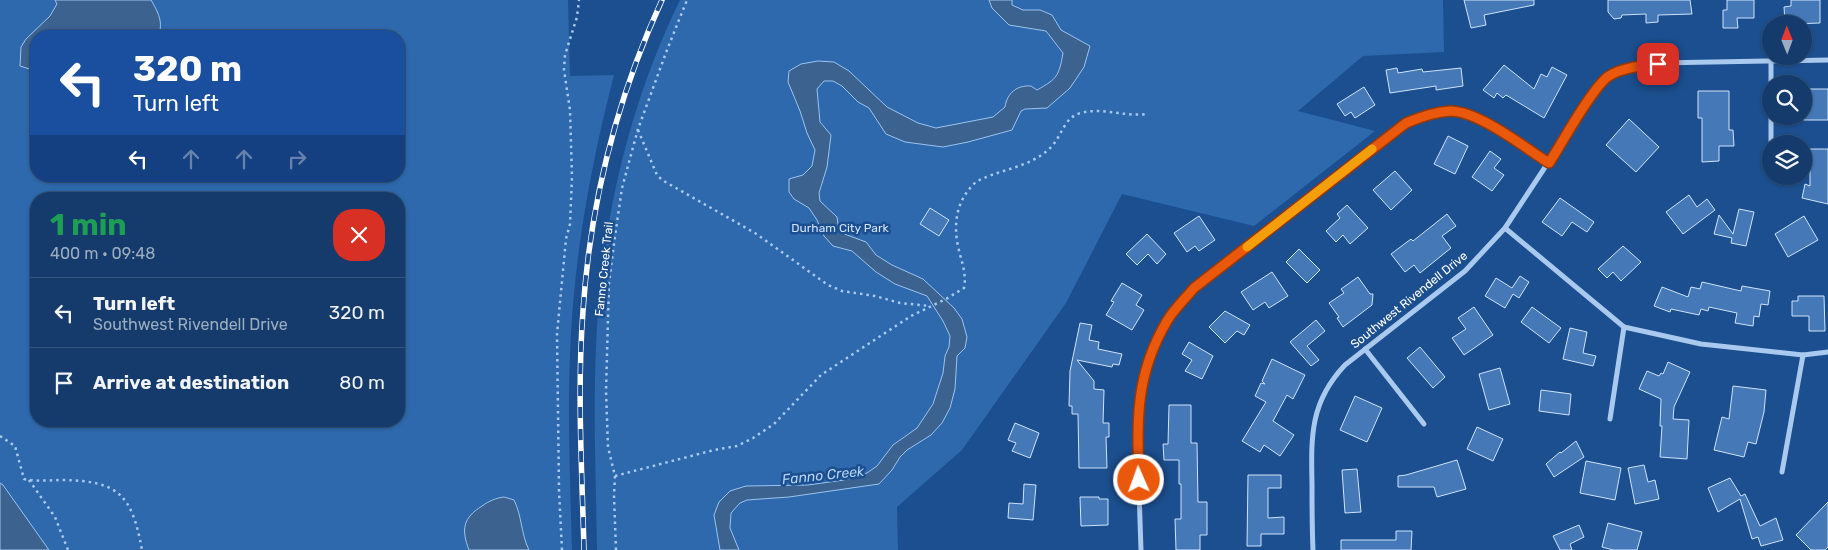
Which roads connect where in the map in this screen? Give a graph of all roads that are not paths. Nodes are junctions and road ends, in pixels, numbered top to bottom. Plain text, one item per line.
1 (1812, 60) edge
2 (1828, 60) edge
3 (1762, 61) edge
4 (1771, 65) edge
5 (1771, 135) edge
6 (1549, 163) junction
7 (1505, 228) junction
8 (1624, 327) junction
9 (1365, 349) junction
10 (1828, 352) edge
11 (1802, 355) junction
12 (1610, 420) dead end
13 (1424, 424) dead end
14 (1782, 472) dead end
15 (1141, 550) edge
16 (1313, 550) edge

1 - 2 street, Southwest Rivendell Drive
3 - 6 street, Southwest Rivendell Drive
4 - 5 street
6 - 7 street, Southwest Rivendell Drive
6 - 15 street
7 - 8 street
7 - 9 street, Southwest Rivendell Drive
8 - 11 street
8 - 12 street
9 - 13 street
9 - 16 street, Southwest Rivendell Drive
10 - 11 street
11 - 14 street

